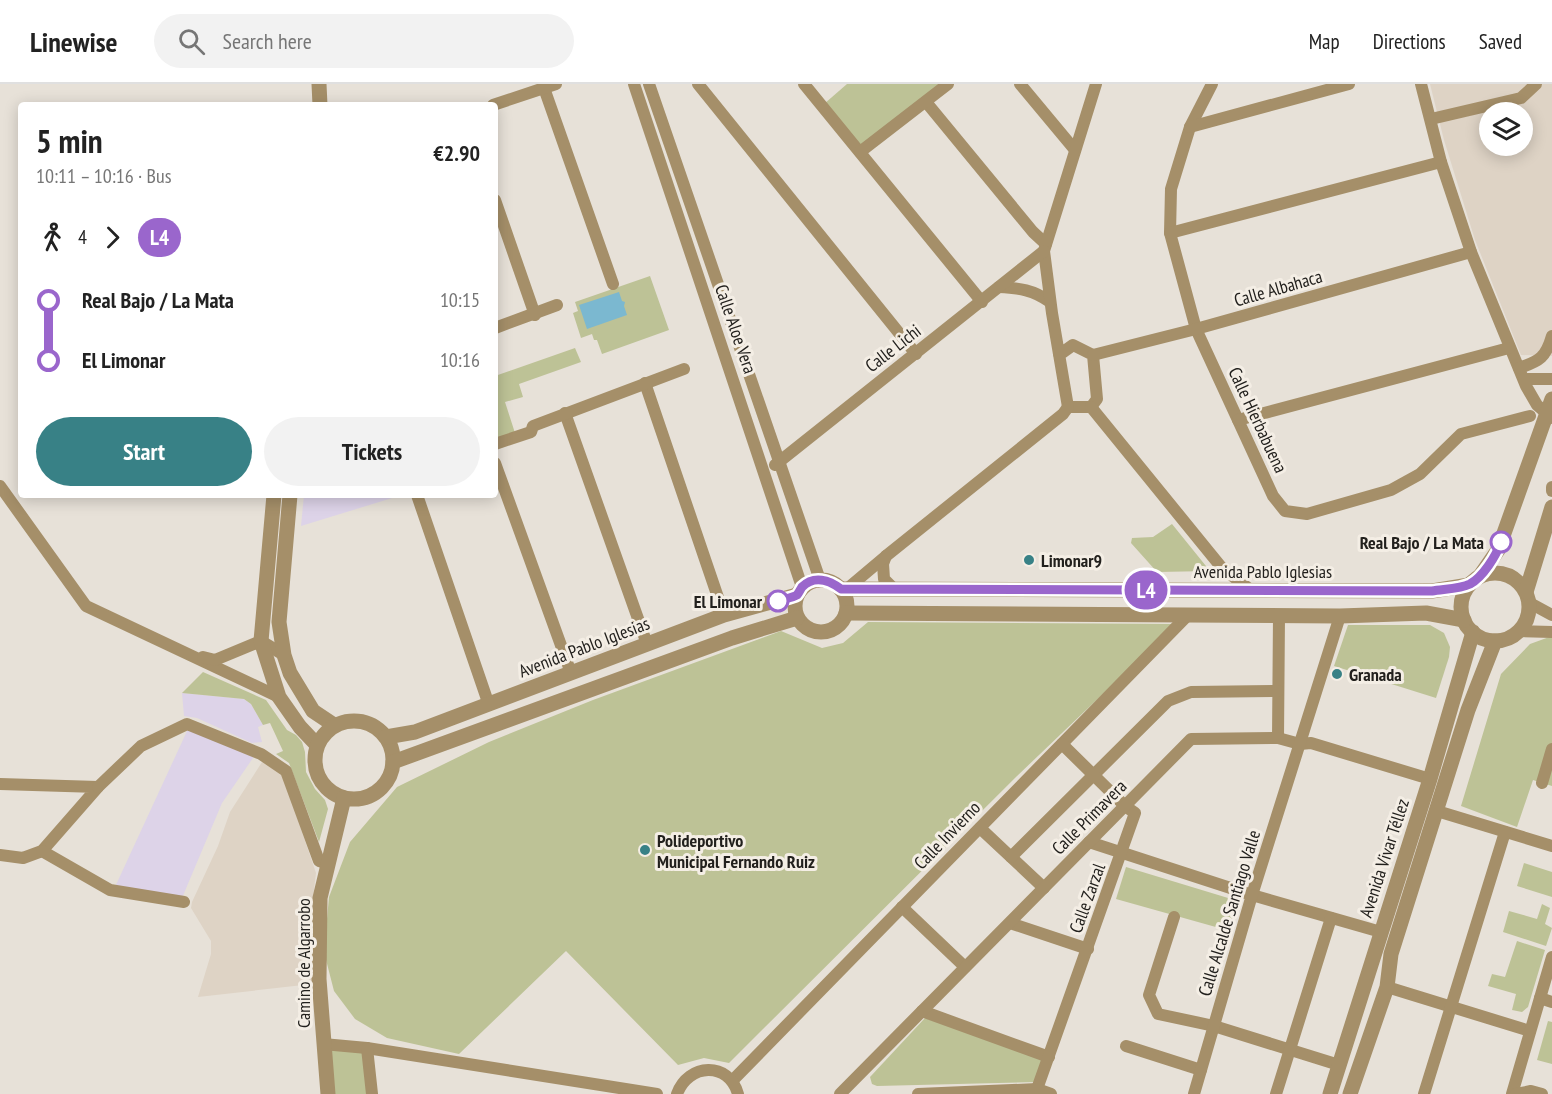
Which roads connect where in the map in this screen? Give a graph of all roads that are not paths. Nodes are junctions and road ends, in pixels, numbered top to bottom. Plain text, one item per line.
1 (319, 84) edge
2 (634, 84) edge
3 (649, 84) edge
4 (698, 84) edge
5 (804, 84) edge
6 (948, 84) edge
7 (1020, 84) edge
8 (1096, 84) edge
9 (1212, 84) edge
10 (1349, 84) edge
11 (1421, 84) edge
12 (1536, 84) edge
13 (550, 86) edge
14 (320, 102) edge
15 (926, 102) junction
16 (498, 103) edge
17 (1431, 119) junction
18 (1190, 127) junction
19 (1075, 150) junction
20 (860, 152) junction
21 (1441, 162) junction
22 (498, 209) edge
23 (1170, 233) junction
24 (1045, 248) junction
25 (1471, 252) junction
26 (613, 284) dead end
27 (999, 287) junction
28 (982, 302) junction
29 (1050, 302) junction
30 (557, 305) dead end
31 (535, 315) junction
32 (498, 327) edge
33 (1196, 330) junction
34 (1552, 336) edge
35 (1509, 348) junction
36 (916, 354) junction
37 (1059, 354) junction
38 (1093, 355) junction
39 (684, 369) dead end
40 (1523, 378) junction
41 (1552, 379) edge
42 (645, 383) junction
43 (1068, 407) junction
44 (1091, 407) junction
45 (1550, 410) edge
46 (566, 413) junction
47 (1530, 416) junction
48 (1238, 420) junction
49 (1540, 434) junction
50 (498, 443) edge
51 (778, 462) junction
52 (498, 471) edge
53 (766, 475) junction
54 (0, 486) edge
55 (274, 498) edge
56 (290, 498) edge
57 (418, 498) edge
58 (1552, 507) edge
59 (886, 555) junction
60 (1222, 568) junction
61 (820, 580) junction
62 (1474, 580) junction
63 (844, 588) junction
64 (894, 589) junction
65 (799, 591) junction
66 (1214, 591) junction
67 (1252, 591) junction
68 (1527, 597) junction
69 (846, 613) junction
70 (724, 615) junction
71 (1188, 615) junction
72 (1552, 615) edge
73 (1279, 616) junction
74 (1340, 616) junction
75 (797, 618) junction
76 (1468, 626) junction
77 (1519, 631) junction
78 (1552, 632) edge
79 (1495, 640) junction
80 (261, 641) junction
81 (647, 644) junction
82 (180, 651) junction
83 (284, 655) junction
84 (571, 673) junction
85 (1278, 690) junction
86 (279, 697) junction
87 (489, 705) junction
88 (334, 725) junction
89 (386, 736) junction
90 (1278, 738) junction
91 (1062, 744) junction
92 (1300, 744) junction
93 (317, 745) junction
94 (1552, 749) edge
95 (393, 762) junction
96 (1092, 774) junction
97 (1430, 779) junction
98 (1542, 783) dead end
99 (0, 784) edge
100 (98, 787) junction
101 (344, 798) junction
102 (1125, 806) junction
103 (1437, 811) junction
104 (980, 828) junction
105 (1505, 832) junction
106 (1089, 842) junction
107 (1552, 846) edge
108 (42, 851) junction
109 (1122, 854) junction
110 (0, 855) edge
111 (1011, 857) junction
112 (328, 864) junction
113 (1044, 888) junction
114 (1252, 895) junction
115 (184, 902) dead end
116 (902, 907) junction
117 (1174, 917) dead end
118 (1330, 918) junction
119 (1010, 922) junction
120 (1381, 932) junction
121 (1088, 950) junction
122 (1552, 957) edge
123 (965, 967) junction
124 (1549, 980) edge
125 (1387, 987) junction
126 (1546, 1000) edge
127 (1451, 1007) junction
128 (922, 1011) junction
129 (1214, 1026) junction
130 (1530, 1031) junction
131 (323, 1044) junction
132 (1126, 1046) dead end
133 (367, 1048) junction
134 (1290, 1050) junction
135 (1049, 1057) junction
136 (1339, 1065) junction
137 (1201, 1070) junction
138 (732, 1081) junction
139 (1038, 1089) junction
140 (960, 1093) edge
141 (328, 1094) edge
142 (372, 1094) edge
143 (657, 1094) edge
144 (677, 1094) edge
145 (738, 1094) edge
146 (840, 1094) edge
147 (918, 1094) edge
148 (1051, 1094) edge
149 (1194, 1094) edge
150 (1276, 1094) edge
151 (1330, 1094) edge
152 (1350, 1094) edge
153 (1424, 1094) edge
154 (1514, 1094) edge
155 (1542, 1094) edge

1 - 14 street
2 - 53 street, Calle Aloe Vera
3 - 51 street, Calle Aloe Vera
4 - 36 street
5 - 20 street
6 - 15 street
7 - 19 street
8 - 19 street
9 - 18 street, Calle Hierbabuena
10 - 18 street
11 - 17 street
12 - 17 street
13 - 16 street
13 - 26 street
15 - 20 street
15 - 24 street
17 - 21 street
18 - 23 street, Calle Hierbabuena
19 - 24 street
20 - 28 street
21 - 23 street
21 - 25 street
22 - 31 street
23 - 33 street, Calle Hierbabuena
24 - 27 street, Calle Lichi
24 - 29 street
25 - 33 street, Calle Albahaca
25 - 35 street
27 - 28 street, Calle Lichi
27 - 29 street
28 - 36 street, Calle Lichi
29 - 37 street
30 - 31 street
31 - 32 street
33 - 38 street, Calle Albahaca
33 - 48 street, Calle Hierbabuena
34 - 40 street
35 - 40 street
35 - 48 street
36 - 51 street, Calle Lichi
37 - 38 street
37 - 43 street
38 - 44 street
39 - 42 street
40 - 41 street
40 - 45 street
40 - 47 street
42 - 46 street
42 - 70 street
43 - 44 street
43 - 59 street
44 - 60 street
45 - 49 street
46 - 50 street
46 - 81 street
47 - 48 street, Calle Hierbabuena
47 - 49 street
49 - 62 street
51 - 53 street, Calle Lichi
51 - 61 street, Calle Aloe Vera
52 - 84 street
53 - 65 street, Calle Aloe Vera
54 - 82 street
55 - 80 street
56 - 83 street
57 - 87 street
58 - 68 street
59 - 63 street
59 - 64 street
60 - 66 street
60 - 67 street
61 - 63 street
61 - 65 street
62 - 67 street, Avenida Pablo Iglesias
62 - 68 street
62 - 76 street
63 - 64 street, Avenida Pablo Iglesias
63 - 69 street
64 - 66 street, Avenida Pablo Iglesias
65 - 70 street, Avenida Pablo Iglesias
65 - 75 street
66 - 67 street, Avenida Pablo Iglesias
68 - 72 street
68 - 77 street
69 - 71 street
69 - 75 street
70 - 81 street, Avenida Pablo Iglesias
71 - 73 street
71 - 91 street, Calle Invierno
73 - 74 street
73 - 85 street
74 - 76 street
74 - 92 street, Calle Alcalde Santiago Valle
75 - 95 street
76 - 79 street
76 - 97 street, Avenida Vivar Téllez
77 - 78 street
77 - 79 street
79 - 103 street, Avenida Vivar Téllez
80 - 82 street
80 - 83 street
80 - 86 street
81 - 84 street, Avenida Pablo Iglesias
82 - 86 street
83 - 88 street
84 - 87 street, Avenida Pablo Iglesias
85 - 90 street
85 - 96 street
86 - 93 street
87 - 89 street, Avenida Pablo Iglesias
88 - 89 street
88 - 93 street
89 - 95 street
90 - 92 street, Calle Primavera
90 - 102 street, Calle Primavera
91 - 96 street
91 - 104 street, Calle Invierno
92 - 97 street, Calle Primavera
92 - 114 street, Calle Alcalde Santiago Valle
93 - 101 street
94 - 98 street
95 - 101 street
96 - 102 street
96 - 111 street
97 - 120 street, Avenida Vivar Téllez
99 - 100 street
100 - 108 street
100 - 112 street
101 - 112 street, Camino de Algarrobo
102 - 106 street, Calle Primavera
102 - 109 street, Calle Zarzal
103 - 105 street
103 - 125 street, Avenida Vivar Téllez
104 - 111 street
104 - 116 street, Calle Invierno
105 - 107 street
105 - 127 street
106 - 109 street
106 - 113 street, Calle Primavera
108 - 110 street
108 - 115 street
109 - 114 street
109 - 121 street, Calle Zarzal
111 - 113 street
112 - 131 street, Camino de Algarrobo
113 - 119 street, Calle Primavera
114 - 118 street
114 - 129 street, Calle Alcalde Santiago Valle
116 - 123 street
116 - 138 street, Calle Invierno
117 - 129 street
118 - 120 street
118 - 134 street
119 - 121 street
119 - 123 street, Calle Primavera
120 - 136 street, Avenida Vivar Téllez
121 - 135 street, Calle Zarzal
122 - 124 street
123 - 128 street, Calle Primavera
124 - 126 street
125 - 127 street
125 - 152 street, Avenida Vivar Téllez
126 - 130 street
127 - 130 street
127 - 153 street
128 - 135 street
128 - 146 street, Calle Primavera
129 - 134 street
129 - 137 street, Calle Alcalde Santiago Valle
130 - 154 street
131 - 133 street
131 - 141 street, Camino de Algarrobo
132 - 137 street
133 - 142 street
133 - 143 street
134 - 136 street
134 - 150 street
135 - 139 street, Calle Zarzal
136 - 151 street, Avenida Vivar Téllez
137 - 149 street, Calle Alcalde Santiago Valle
138 - 144 street
138 - 145 street
139 - 140 street
139 - 148 street
140 - 147 street
154 - 155 street

